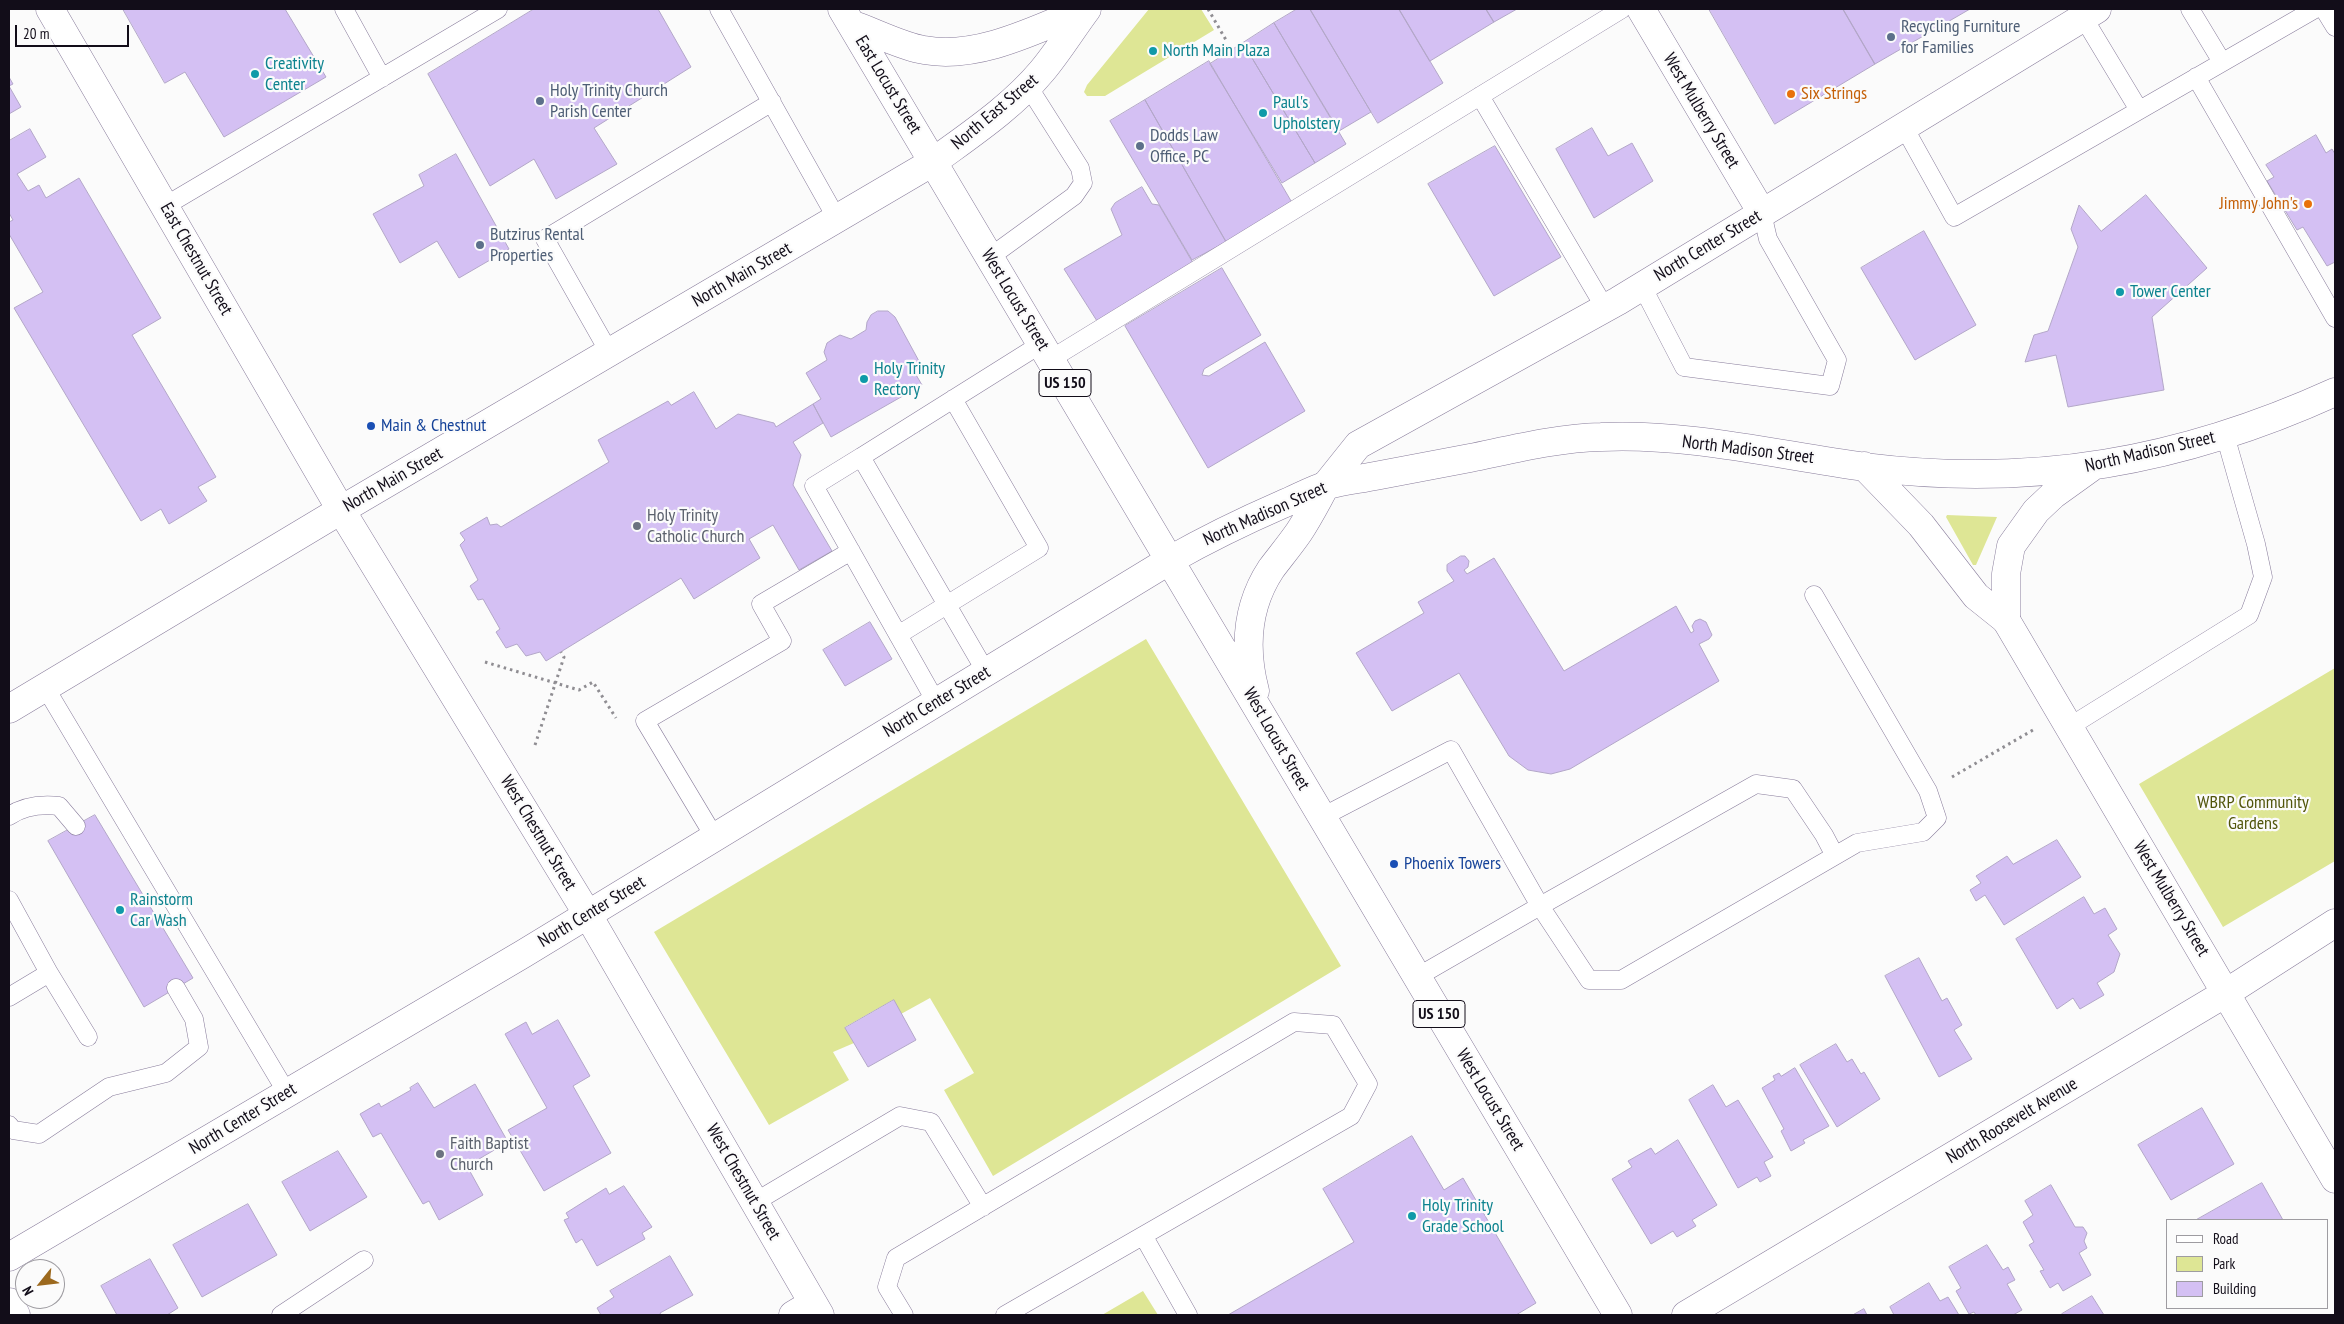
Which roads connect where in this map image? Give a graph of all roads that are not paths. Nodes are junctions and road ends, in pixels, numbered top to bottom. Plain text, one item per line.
1 (50, 9) edge
2 (344, 9) edge
3 (498, 9) edge
4 (719, 9) edge
5 (1087, 9) edge
6 (1622, 9) edge
7 (1640, 9) edge
8 (2190, 9) edge
9 (2315, 9) edge
10 (2324, 9) edge
11 (2090, 13) edge
12 (847, 16) edge
13 (2335, 27) edge
14 (2222, 62) junction
15 (2196, 77) junction
16 (382, 78) junction
17 (1028, 86) junction
18 (1480, 96) junction
19 (772, 102) junction
20 (2139, 110) junction
21 (1904, 127) junction
22 (933, 162) junction
23 (165, 206) junction
24 (1762, 213) junction
25 (837, 219) junction
26 (990, 257) junction
27 (1642, 286) junction
28 (1605, 308) junction
29 (2335, 318) edge
30 (1046, 351) junction
31 (609, 352) junction
32 (2335, 392) edge
33 (953, 399) junction
34 (2225, 435) junction
35 (861, 457) junction
36 (1864, 466) junction
37 (2093, 466) junction
38 (1326, 486) junction
39 (341, 510) junction
40 (851, 551) junction
41 (1170, 560) junction
42 (1814, 595) dead end
43 (948, 605) junction
44 (2006, 620) junction
45 (898, 634) junction
46 (986, 672) junction
47 (45, 687) junction
48 (936, 702) junction
49 (9, 709) edge
50 (1261, 712) junction
51 (2069, 727) junction
52 (9, 816) edge
53 (1322, 817) junction
54 (76, 826) dead end
55 (715, 838) junction
56 (1834, 854) junction
57 (9, 900) edge
58 (1540, 906) junction
59 (588, 915) junction
60 (2335, 923) edge
61 (49, 973) junction
62 (1417, 977) junction
63 (176, 988) dead end
64 (2226, 993) junction
65 (9, 997) edge
66 (88, 1037) dead end
67 (287, 1093) junction
68 (9, 1125) edge
69 (2335, 1179) edge
70 (755, 1202) junction
71 (983, 1207) junction
72 (1144, 1237) junction
73 (9, 1257) edge
74 (364, 1260) dead end
75 (9, 1302) edge
76 (809, 1311) edge
77 (16, 1315) edge
78 (281, 1315) edge
79 (904, 1315) edge
80 (1005, 1315) edge
81 (1188, 1315) edge
82 (1618, 1315) edge
83 (1686, 1315) edge

1 - 23 main road, East Chestnut Street
2 - 16 lane
3 - 16 lane
4 - 19 lane
5 - 12 main road
5 - 17 main road, North East Street
6 - 18 lane
7 - 24 main road, West Mulberry Street
8 - 14 lane
9 - 14 lane
10 - 13 lane
11 - 20 lane
11 - 21 main road, North Center Street
12 - 22 main road, East Locust Street / US 150
14 - 15 lane
15 - 20 lane
15 - 29 lane
16 - 23 lane
17 - 22 main road, North East Street
17 - 26 lane
18 - 28 lane
18 - 30 lane
19 - 25 lane
19 - 31 lane
20 - 21 lane
21 - 24 main road, North Center Street
22 - 25 main road, North Main Street
22 - 26 main road, West Locust Street / US 150
23 - 39 main road, East Chestnut Street
24 - 27 main road, North Center Street
24 - 27 lane
25 - 31 main road, North Main Street
26 - 30 main road, West Locust Street / US 150
27 - 28 main road, North Center Street
28 - 38 main road, North Center Street
30 - 33 lane
30 - 41 main road, West Locust Street / US 150
31 - 39 main road, North Main Street
32 - 34 main road, North Madison Street
33 - 35 lane
33 - 43 lane
34 - 37 main road, North Madison Street
34 - 51 lane
35 - 40 lane
35 - 43 lane
36 - 37 main road, North Madison Street
36 - 38 main road, North Madison Street
36 - 44 main road
37 - 44 main road
38 - 41 main road, North Madison Street
38 - 50 main road, North Center Street
39 - 47 main road, North Main Street
39 - 59 main road, West Chestnut Street
40 - 45 lane
40 - 55 lane
41 - 46 main road, North Center Street
41 - 50 main road, West Locust Street / US 150
42 - 56 lane
43 - 45 lane
43 - 46 lane
44 - 51 main road, West Mulberry Street
45 - 48 lane
46 - 48 main road, North Center Street
47 - 49 main road, North Main Street
47 - 67 lane
48 - 55 main road, North Center Street
50 - 53 main road, West Locust Street / US 150
51 - 64 main road, West Mulberry Street
52 - 54 lane
53 - 58 lane
53 - 62 main road, West Locust Street / US 150
55 - 59 main road, North Center Street
56 - 58 lane
56 - 58 lane
57 - 61 lane
58 - 62 lane
59 - 67 main road, North Center Street
59 - 70 main road, West Chestnut Street
60 - 64 main road, North Roosevelt Avenue
61 - 65 lane
61 - 66 lane
62 - 82 main road, West Locust Street / US 150
63 - 68 lane
64 - 69 main road, West Mulberry Street
64 - 83 main road, North Roosevelt Avenue
67 - 73 main road, North Center Street
70 - 71 lane
70 - 76 main road, West Chestnut Street
71 - 72 lane
71 - 79 lane
72 - 80 lane
72 - 81 lane
74 - 78 lane
75 - 77 main road

